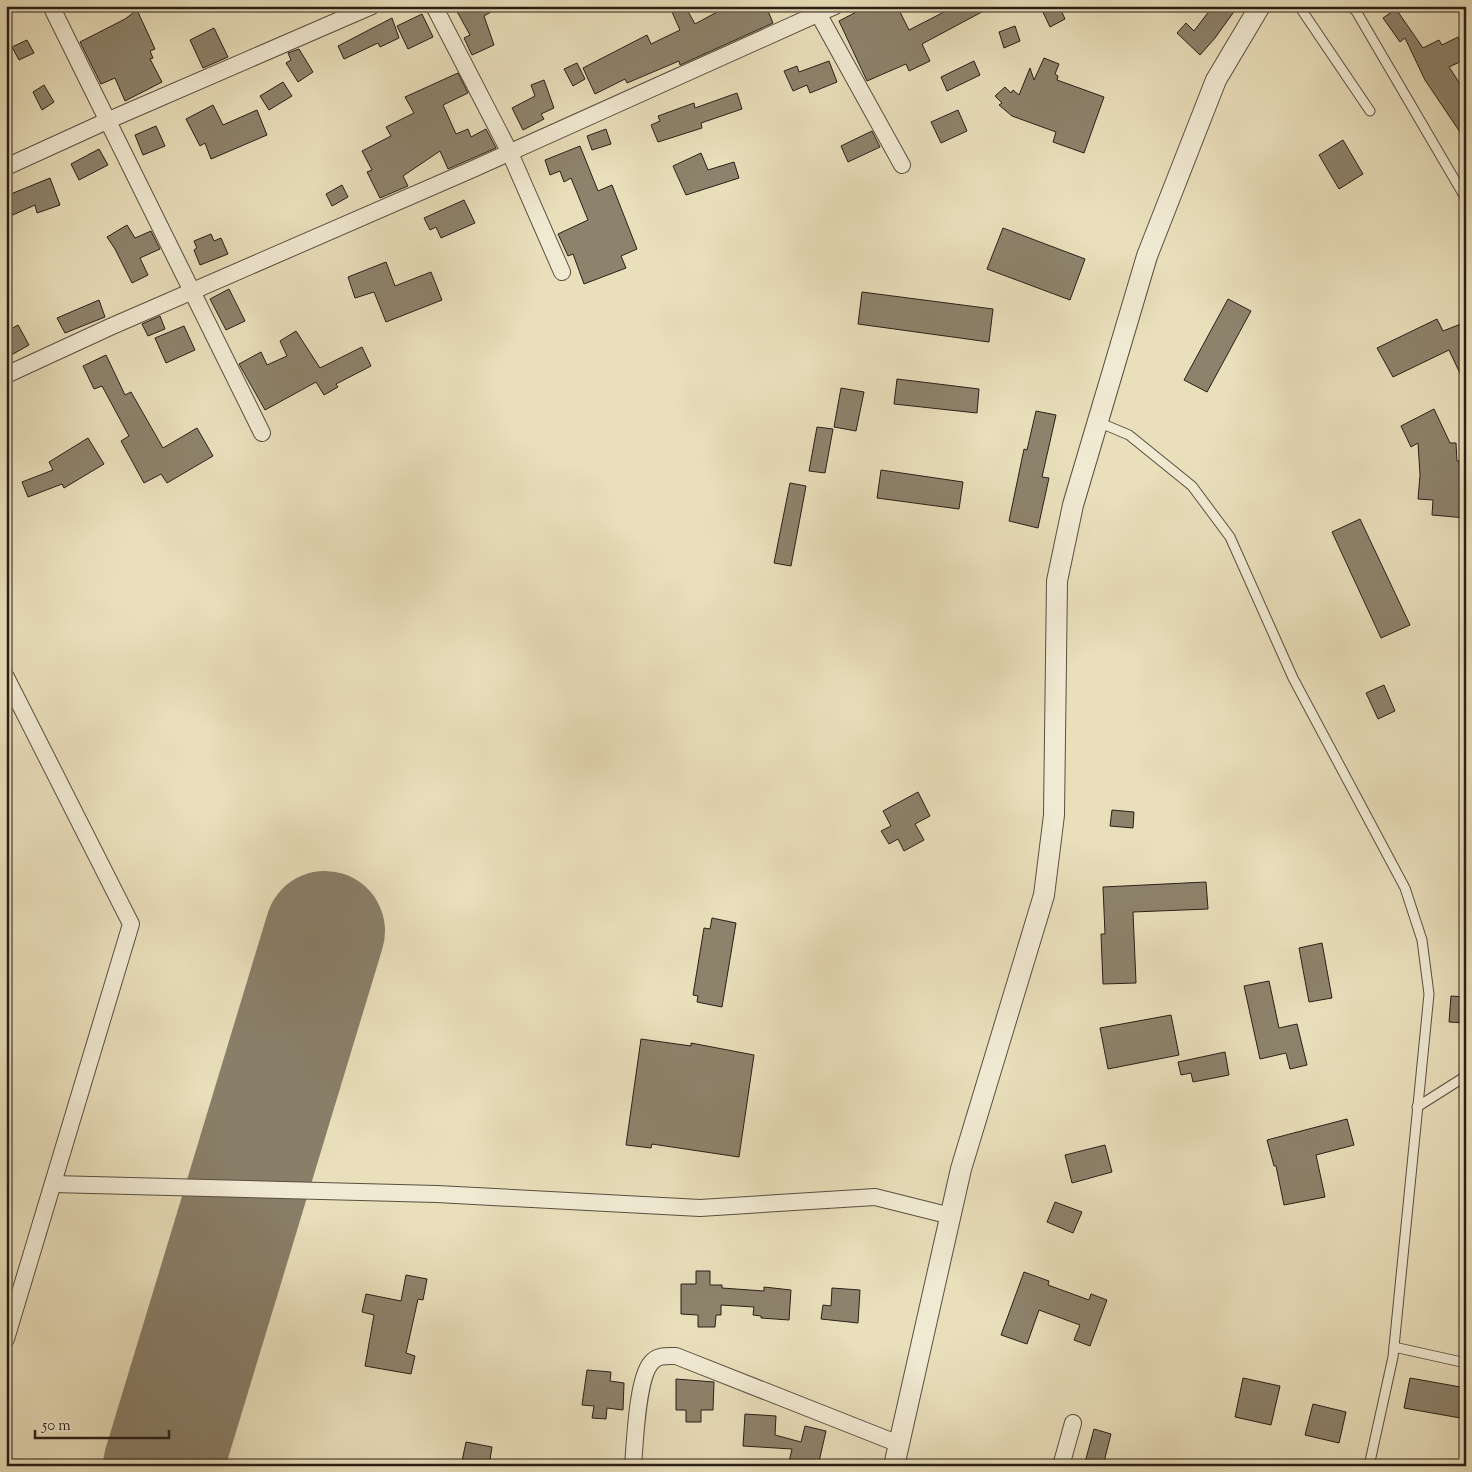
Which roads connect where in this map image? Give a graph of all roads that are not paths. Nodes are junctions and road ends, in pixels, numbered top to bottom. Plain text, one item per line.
1 (51, 6) edge
2 (372, 6) edge
3 (434, 6) edge
4 (835, 6) edge
5 (1260, 6) edge
6 (1299, 6) edge
7 (1350, 6) edge
8 (816, 10) edge
9 (1370, 111) dead end
10 (109, 120) junction
11 (510, 152) junction
12 (902, 165) dead end
13 (6, 167) edge
14 (1466, 199) edge
15 (562, 272) dead end
16 (193, 290) junction
17 (6, 375) edge
18 (1097, 422) junction
19 (262, 433) dead end
20 (6, 677) edge
21 (1466, 1076) edge
22 (1417, 1107) junction
23 (53, 1184) junction
24 (951, 1216) junction
25 (6, 1339) edge
26 (1394, 1347) junction
27 (1466, 1363) edge
28 (1073, 1422) dead end
29 (899, 1444) junction
30 (633, 1466) edge
31 (894, 1466) edge
32 (1061, 1466) edge
33 (1369, 1466) edge

1 - 10 street
2 - 10 street
3 - 11 street
4 - 8 street
5 - 18 street
6 - 9 lane
7 - 14 lane
8 - 11 street
8 - 12 street
10 - 13 street
10 - 16 street
11 - 15 street
11 - 16 street
16 - 17 street
16 - 19 street
18 - 22 lane
18 - 24 street
20 - 23 street
21 - 22 lane
22 - 26 lane
23 - 24 street
23 - 25 street
24 - 29 street
26 - 27 lane
26 - 33 lane
28 - 32 street
29 - 30 street
29 - 31 street

